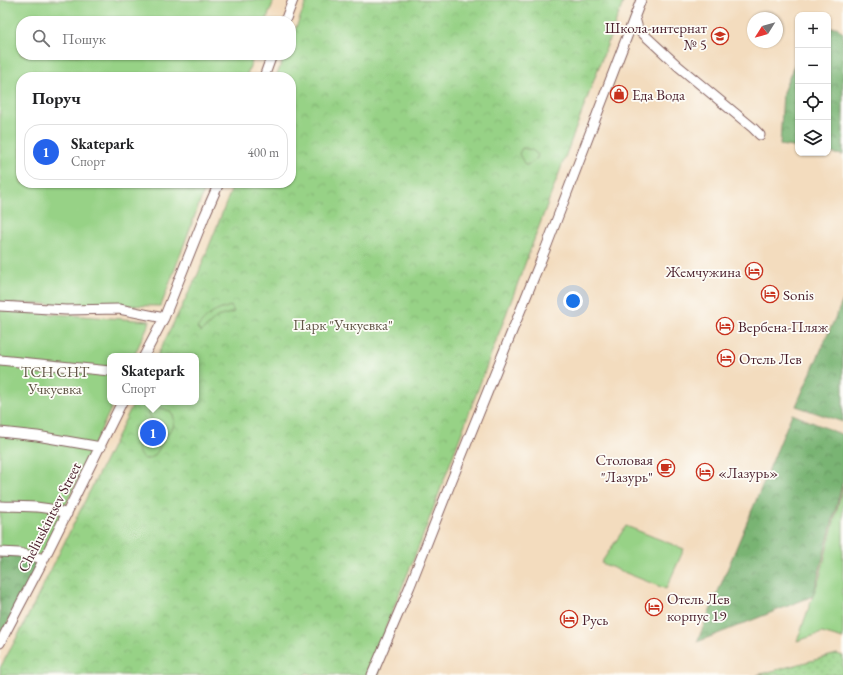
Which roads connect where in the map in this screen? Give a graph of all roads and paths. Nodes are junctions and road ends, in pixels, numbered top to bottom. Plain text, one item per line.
1 (293, 0) edge
2 (640, 0) edge
3 (287, 16) edge
4 (635, 18) junction
5 (270, 60) edge
6 (266, 72) edge
7 (760, 135) dead end
8 (217, 188) edge
9 (0, 306) edge
10 (164, 318) junction
11 (146, 353) edge
12 (0, 360) edge
13 (107, 371) edge
14 (121, 405) edge
15 (0, 432) edge
16 (101, 447) junction
17 (0, 506) edge
18 (67, 514) junction
19 (0, 552) edge
20 (44, 559) junction
21 (0, 643) edge
22 (372, 675) edge

1 - 3 street
2 - 4 street
4 - 7 street
4 - 22 street
5 - 6 street
8 - 10 street
9 - 10 street
10 - 11 street
12 - 13 street
14 - 16 street, Cheliuskintsev Street
15 - 16 street
16 - 18 street, Cheliuskintsev Street
17 - 18 street
18 - 20 street, Cheliuskintsev Street
19 - 20 street
20 - 21 street, Cheliuskintsev Street

